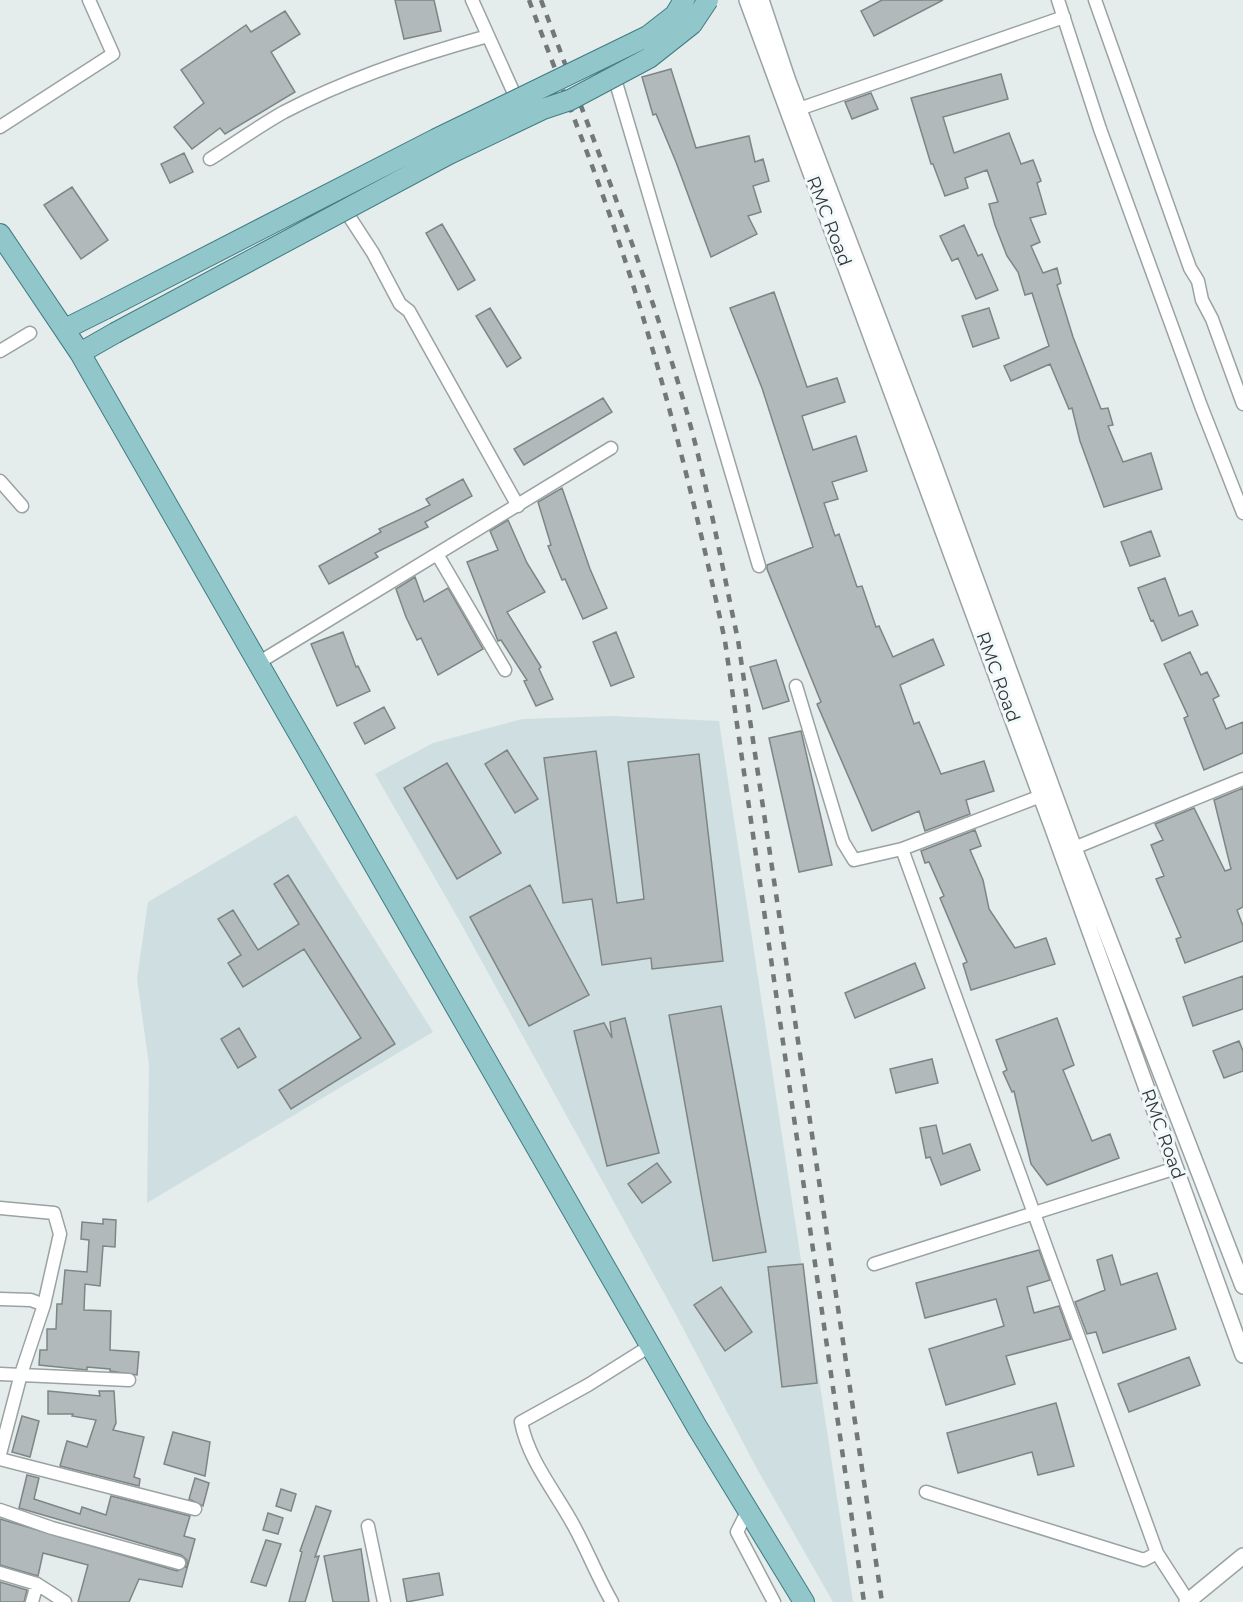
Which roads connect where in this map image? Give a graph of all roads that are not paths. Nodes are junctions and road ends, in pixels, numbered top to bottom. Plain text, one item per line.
1 (89, 0) edge
2 (472, 0) edge
3 (684, 0) edge
4 (708, 0) edge
5 (747, 0) edge
6 (761, 0) edge
7 (1058, 0) edge
8 (1095, 0) edge
9 (1064, 17) junction
10 (488, 36) junction
11 (614, 76) junction
12 (517, 100) junction
13 (799, 109) junction
14 (0, 127) edge
15 (210, 159) dead end
16 (345, 210) junction
17 (0, 234) edge
18 (65, 329) junction
19 (30, 333) dead end
20 (0, 351) edge
21 (80, 353) junction
22 (1243, 404) edge
23 (611, 448) dead end
24 (0, 481) edge
25 (22, 506) dead end
26 (518, 506) junction
27 (1243, 513) edge
28 (437, 554) junction
29 (759, 566) dead end
30 (258, 663) junction
31 (505, 670) dead end
32 (796, 686) dead end
33 (1243, 779) edge
34 (1041, 796) junction
35 (1074, 848) junction
36 (902, 849) junction
37 (1176, 1168) junction
38 (0, 1208) edge
39 (1034, 1212) junction
40 (874, 1264) dead end
41 (1243, 1286) edge
42 (0, 1299) edge
43 (44, 1305) junction
44 (650, 1346) junction
45 (1243, 1355) edge
46 (0, 1374) edge
47 (21, 1374) junction
48 (129, 1380) dead end
49 (0, 1457) edge
50 (926, 1492) dead end
51 (195, 1509) dead end
52 (0, 1510) edge
53 (747, 1512) junction
54 (368, 1526) dead end
55 (1157, 1553) junction
56 (1243, 1556) edge
57 (179, 1563) dead end
58 (0, 1574) edge
59 (37, 1584) junction
60 (1188, 1601) edge
61 (32, 1602) edge
62 (65, 1602) edge
63 (384, 1602) edge
64 (612, 1602) edge
65 (774, 1602) edge
66 (804, 1602) edge

1 - 14 street
2 - 10 street
3 - 12 main road, bridge
4 - 11 main road, bridge
5 - 34 street, RMC Road
6 - 13 street, RMC Road
7 - 9 street
8 - 22 street
9 - 13 street
9 - 27 street
10 - 12 street
10 - 15 street
11 - 16 main road, bridge
11 - 29 street
12 - 18 main road, bridge
13 - 35 street, RMC Road
16 - 21 main road, bridge
16 - 26 street
17 - 18 main road
18 - 21 main road
19 - 20 street
21 - 30 main road
23 - 26 street
24 - 25 street
26 - 28 street
28 - 30 street
28 - 31 street
30 - 44 main road
32 - 36 street
33 - 35 street
34 - 36 street
34 - 37 street, RMC Road
35 - 41 street, RMC Road
36 - 39 street
37 - 39 street
37 - 45 street, RMC Road
38 - 43 street
39 - 40 street
39 - 55 street
42 - 43 street
43 - 47 street
44 - 53 main road
44 - 64 street
46 - 47 street
47 - 48 street
47 - 49 street
49 - 51 street
50 - 55 street
52 - 57 street
53 - 65 street
53 - 66 main road
54 - 63 street
55 - 60 street
56 - 60 street
58 - 59 street
59 - 61 street
59 - 62 street

